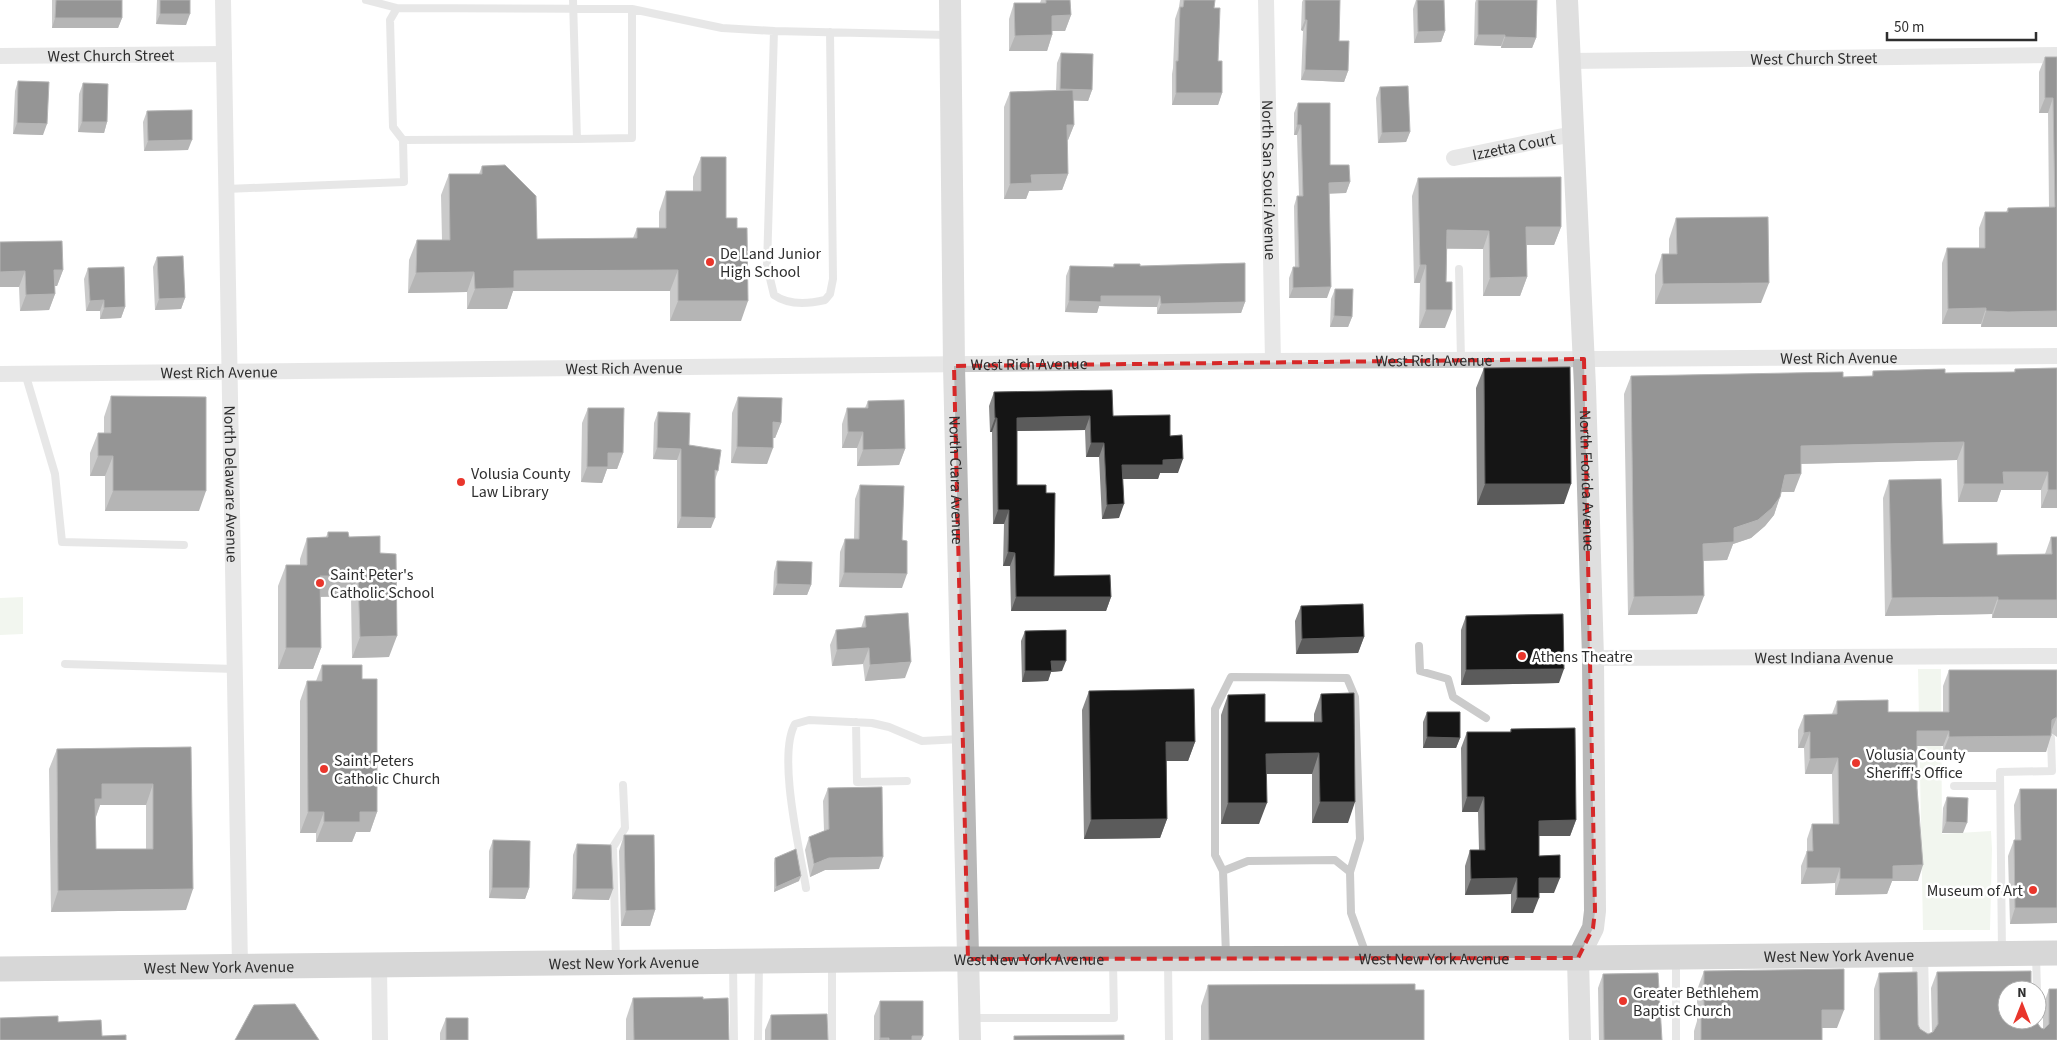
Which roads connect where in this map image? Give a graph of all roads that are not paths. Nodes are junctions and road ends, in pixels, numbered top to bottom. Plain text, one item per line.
1 (223, 0) edge
2 (366, 0) edge
3 (573, 0) edge
4 (950, 0) edge
5 (1266, 0) edge
6 (1567, 0) edge
7 (397, 8) junction
8 (632, 9) junction
9 (573, 10) junction
10 (774, 31) junction
11 (830, 32) junction
12 (950, 35) junction
13 (224, 54) junction
14 (2057, 55) edge
15 (0, 56) edge
16 (1570, 61) junction
17 (1573, 134) junction
18 (577, 139) junction
19 (403, 140) junction
20 (1454, 158) dead end
21 (226, 189) junction
22 (1459, 268) dead end
23 (2057, 356) edge
24 (1584, 359) junction
25 (1461, 360) junction
26 (1273, 361) junction
27 (954, 366) junction
28 (230, 372) junction
29 (0, 374) edge
30 (25, 374) junction
31 (184, 545) dead end
32 (1419, 646) dead end
33 (2057, 656) edge
34 (1593, 658) junction
35 (64, 664) dead end
36 (235, 669) junction
37 (1486, 718) dead end
38 (856, 722) junction
39 (2051, 738) edge
40 (963, 739) junction
41 (907, 781) dead end
42 (623, 785) dead end
43 (1954, 786) dead end
44 (2000, 786) junction
45 (1223, 871) junction
46 (1350, 872) junction
47 (806, 888) dead end
48 (2046, 953) edge
49 (1920, 954) junction
50 (2002, 954) junction
51 (1676, 956) junction
52 (1168, 958) junction
53 (1226, 958) junction
54 (1367, 958) junction
55 (1578, 958) junction
56 (968, 959) junction
57 (1113, 959) junction
58 (832, 960) junction
59 (758, 961) junction
60 (616, 962) junction
61 (733, 962) junction
62 (379, 965) junction
63 (240, 966) junction
64 (0, 969) edge
65 (2039, 980) edge
66 (970, 1029) edge
67 (380, 1040) edge
68 (734, 1040) edge
69 (758, 1040) edge
70 (832, 1040) edge
71 (1169, 1040) edge
72 (1580, 1040) edge
73 (1676, 1040) edge
74 (1922, 1040) edge

1 - 13 street, North Delaware Avenue
2 - 7 lane
3 - 9 lane
4 - 12 street, North Clara Avenue
5 - 26 street, North San Souci Avenue
6 - 16 street, North Florida Avenue
7 - 9 lane
7 - 19 lane
8 - 9 lane
8 - 10 lane
8 - 18 lane
9 - 18 lane
10 - 11 lane
10 - 11 lane
11 - 12 lane
12 - 27 street, North Clara Avenue
13 - 15 street, West Church Street
13 - 21 street, North Delaware Avenue
14 - 16 street, West Church Street
16 - 17 street, North Florida Avenue
17 - 20 street, Izzetta Court
17 - 24 street, North Florida Avenue
18 - 19 lane
19 - 21 lane
21 - 28 street, North Delaware Avenue
22 - 25 lane
23 - 24 street, West Rich Avenue
24 - 25 street, West Rich Avenue
24 - 34 street, North Florida Avenue
25 - 26 street, West Rich Avenue
26 - 27 street, West Rich Avenue
27 - 28 street, West Rich Avenue
27 - 40 street, North Clara Avenue
28 - 30 street, West Rich Avenue
28 - 36 street, North Delaware Avenue
29 - 30 street, West Rich Avenue
30 - 31 lane
32 - 37 lane
33 - 34 street, West Indiana Avenue
34 - 55 street, North Florida Avenue
35 - 36 lane
36 - 63 street, North Delaware Avenue
38 - 40 lane
38 - 41 lane
38 - 47 lane
39 - 44 lane
40 - 56 street, North Clara Avenue
42 - 60 lane
43 - 44 lane
44 - 50 lane
45 - 46 lane
45 - 46 lane
45 - 53 lane
46 - 54 lane
48 - 50 main road, West New York Avenue
48 - 65 lane
49 - 50 main road, West New York Avenue
49 - 51 main road, West New York Avenue
49 - 74 street
51 - 55 main road, West New York Avenue
51 - 73 lane
52 - 53 main road, West New York Avenue
52 - 57 main road, West New York Avenue
52 - 71 lane
53 - 54 main road, West New York Avenue
54 - 55 main road, West New York Avenue
55 - 72 street
56 - 57 main road, West New York Avenue
56 - 58 main road, West New York Avenue
56 - 66 street, North Clara Avenue
57 - 66 lane
58 - 59 main road, West New York Avenue
58 - 70 lane
59 - 61 main road, West New York Avenue
59 - 69 lane
60 - 61 main road, West New York Avenue
60 - 62 main road, West New York Avenue
61 - 68 lane
62 - 63 main road, West New York Avenue
62 - 67 street
63 - 64 main road, West New York Avenue

